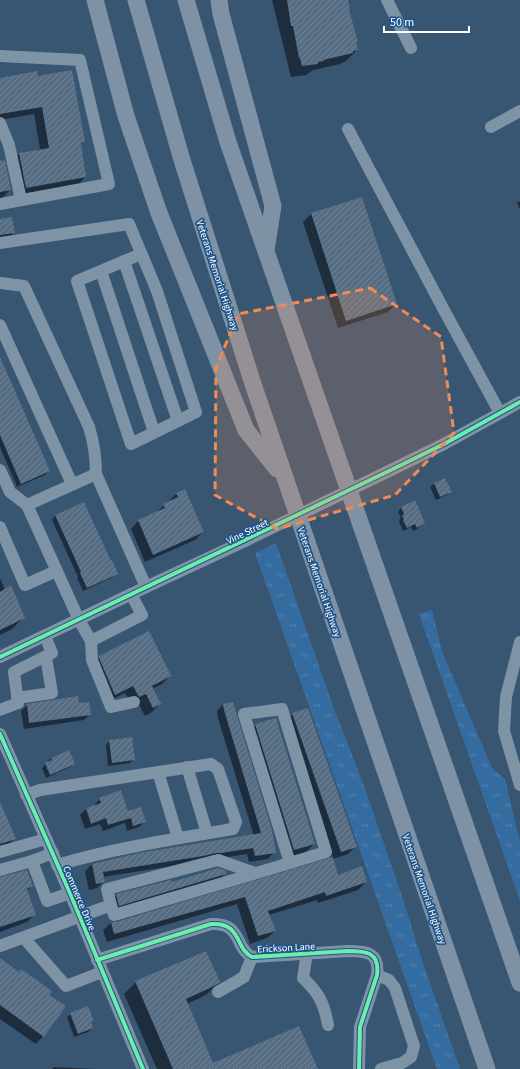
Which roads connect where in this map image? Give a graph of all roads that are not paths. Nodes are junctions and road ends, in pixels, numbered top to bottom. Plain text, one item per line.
1 (95, 0) edge
2 (136, 0) edge
3 (186, 0) edge
4 (219, 0) edge
5 (387, 0) edge
6 (411, 48) dead end
7 (0, 56) edge
8 (520, 111) edge
9 (0, 123) edge
10 (491, 127) dead end
11 (348, 129) dead end
12 (21, 200) junction
13 (0, 204) edge
14 (0, 243) edge
15 (141, 254) junction
16 (266, 254) junction
17 (124, 261) junction
18 (101, 271) junction
19 (0, 283) edge
20 (0, 325) edge
21 (520, 402) edge
22 (500, 413) junction
23 (178, 421) junction
24 (154, 432) junction
25 (96, 474) junction
26 (1, 477) edge
27 (285, 478) junction
28 (72, 484) junction
29 (27, 505) junction
30 (0, 527) edge
31 (56, 571) junction
32 (146, 587) junction
33 (131, 594) junction
34 (79, 620) junction
35 (45, 636) junction
36 (91, 641) junction
37 (520, 642) edge
38 (46, 657) junction
39 (0, 658) edge
40 (17, 698) junction
41 (134, 702) dead end
42 (0, 710) edge
43 (0, 734) edge
44 (187, 767) junction
45 (158, 772) junction
46 (520, 785) edge
47 (26, 795) junction
48 (207, 833) junction
49 (178, 838) junction
50 (46, 839) junction
51 (0, 852) edge
52 (52, 853) junction
53 (32, 861) junction
54 (290, 863) junction
55 (57, 865) junction
56 (0, 870) edge
57 (255, 873) junction
58 (70, 893) junction
59 (111, 905) junction
60 (79, 917) junction
61 (24, 938) junction
62 (0, 946) edge
63 (307, 953) junction
64 (252, 956) junction
65 (97, 960) junction
66 (102, 972) junction
67 (376, 974) junction
68 (520, 983) edge
69 (218, 992) dead end
70 (328, 1025) dead end
71 (143, 1069) edge
72 (359, 1069) edge
73 (381, 1069) edge
74 (487, 1069) edge

1 - 27 highway
2 - 27 highway, Veterans Memorial Highway
3 - 16 highway
4 - 16 highway
5 - 6 street
7 - 12 street
8 - 10 street
9 - 12 street
11 - 22 street
12 - 13 street
14 - 15 street
15 - 17 street
15 - 23 street
16 - 68 highway
17 - 18 street
17 - 23 street
18 - 24 street
18 - 24 street
19 - 25 street
20 - 28 street
21 - 22 street, Vine Street
22 - 32 street, Vine Street, bridge
23 - 24 street
25 - 28 street
25 - 32 street
26 - 29 street
27 - 74 highway, Veterans Memorial Highway
28 - 29 street
29 - 31 street
30 - 31 street
31 - 34 street
32 - 33 street, Vine Street
33 - 34 street, Vine Street
33 - 36 street
34 - 35 street, Vine Street
34 - 36 street
35 - 38 street
35 - 39 street, Vine Street
36 - 41 street
37 - 46 street
38 - 40 street
38 - 40 street
40 - 42 street
43 - 47 street, Commerce Drive
44 - 45 street
44 - 48 street
44 - 48 street
45 - 47 street
45 - 49 street
47 - 50 street, Commerce Drive
48 - 49 street
49 - 55 street
50 - 51 street
50 - 52 street, Commerce Drive
52 - 53 street
52 - 55 street, Commerce Drive
53 - 56 street
53 - 58 street
54 - 54 street
54 - 57 street
55 - 58 street, Commerce Drive
57 - 59 street
57 - 59 street
58 - 60 street, Commerce Drive
59 - 60 street
60 - 61 street
60 - 65 street, Commerce Drive
61 - 62 street
61 - 66 street
63 - 64 street, Erickson Lane
63 - 67 street, Erickson Lane
63 - 70 street
64 - 65 street, Erickson Lane
64 - 69 street
65 - 66 street, Commerce Drive
66 - 71 street, Commerce Drive
67 - 72 street
67 - 73 street

